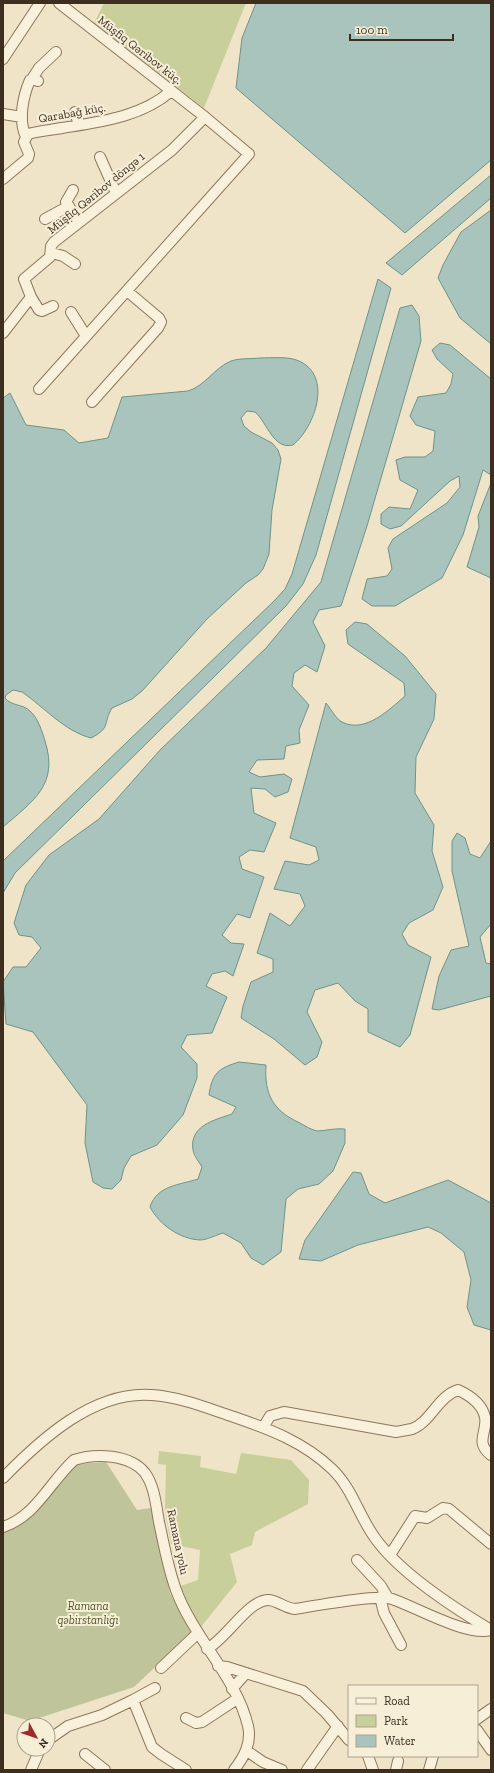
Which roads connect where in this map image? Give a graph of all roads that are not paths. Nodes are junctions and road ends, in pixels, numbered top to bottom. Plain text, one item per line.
1 (40, 3) edge
2 (59, 3) edge
3 (56, 52) dead end
4 (3, 59) edge
5 (172, 91) junction
6 (75, 112) dead end
7 (3, 114) edge
8 (22, 117) junction
9 (205, 117) junction
10 (79, 125) junction
11 (26, 137) junction
12 (100, 157) dead end
13 (3, 179) edge
14 (73, 190) dead end
15 (116, 193) junction
16 (68, 206) junction
17 (45, 219) dead end
18 (79, 222) junction
19 (52, 253) junction
20 (76, 264) dead end
21 (127, 290) junction
22 (31, 297) junction
23 (53, 306) dead end
24 (71, 312) dead end
25 (3, 333) edge
26 (86, 336) junction
27 (39, 389) dead end
28 (92, 402) dead end
29 (264, 1426) junction
30 (491, 1455) edge
31 (3, 1478) edge
32 (3, 1527) edge
33 (491, 1544) edge
34 (390, 1556) junction
35 (357, 1560) dead end
36 (384, 1597) junction
37 (491, 1630) edge
38 (197, 1634) junction
39 (401, 1645) dead end
40 (207, 1648) junction
41 (218, 1666) junction
42 (161, 1668) dead end
43 (246, 1674) junction
44 (155, 1688) dead end
45 (235, 1694) junction
46 (133, 1700) junction
47 (491, 1709) edge
48 (186, 1718) dead end
49 (478, 1718) edge
50 (344, 1731) edge
51 (478, 1731) edge
52 (56, 1734) edge
53 (491, 1750) edge
54 (247, 1751) junction
55 (85, 1754) dead end
56 (37, 1757) edge
57 (368, 1757) edge
58 (433, 1757) edge
59 (31, 1770) edge
60 (105, 1770) edge
61 (186, 1770) edge
62 (234, 1770) edge
63 (282, 1770) edge
64 (307, 1770) edge
65 (374, 1770) edge
66 (429, 1770) edge

1 - 4 street
2 - 5 street, Müşfiq Qəribov küç.
3 - 8 street
5 - 9 street, Müşfiq Qəribov küç.
5 - 10 street, Qarabağ küç.
6 - 10 street
7 - 8 street
8 - 11 street
9 - 15 street, Müşfiq Qəribov döngə 1
9 - 21 street, Müşfiq Qəribov küç.
10 - 11 street, Qarabağ küç.
11 - 13 street, Qarabağ küç.
12 - 15 street
14 - 16 street
15 - 18 street, Müşfiq Qəribov döngə 1
16 - 17 street
16 - 18 street
18 - 19 street, Müşfiq Qəribov döngə 1
19 - 20 street
19 - 22 street, Müşfiq Qəribov döngə 1
21 - 26 street
21 - 28 street
22 - 23 street
22 - 25 street
24 - 26 street
26 - 27 street
29 - 30 street
29 - 31 street
29 - 34 street
32 - 38 street, Ramana yolu
33 - 34 street
34 - 37 street
35 - 36 street
36 - 37 street
36 - 39 street
36 - 40 street
38 - 40 street, Ramana yolu
38 - 42 street
40 - 41 street, Ramana yolu
41 - 43 street
41 - 45 street, Ramana yolu
43 - 45 street
43 - 50 street
44 - 46 street
45 - 48 street
45 - 54 street, Ramana yolu
46 - 52 street
46 - 61 street
47 - 49 street
50 - 64 street
51 - 53 street
54 - 62 street
54 - 63 street
55 - 60 street
56 - 59 street
57 - 65 street
58 - 66 street

